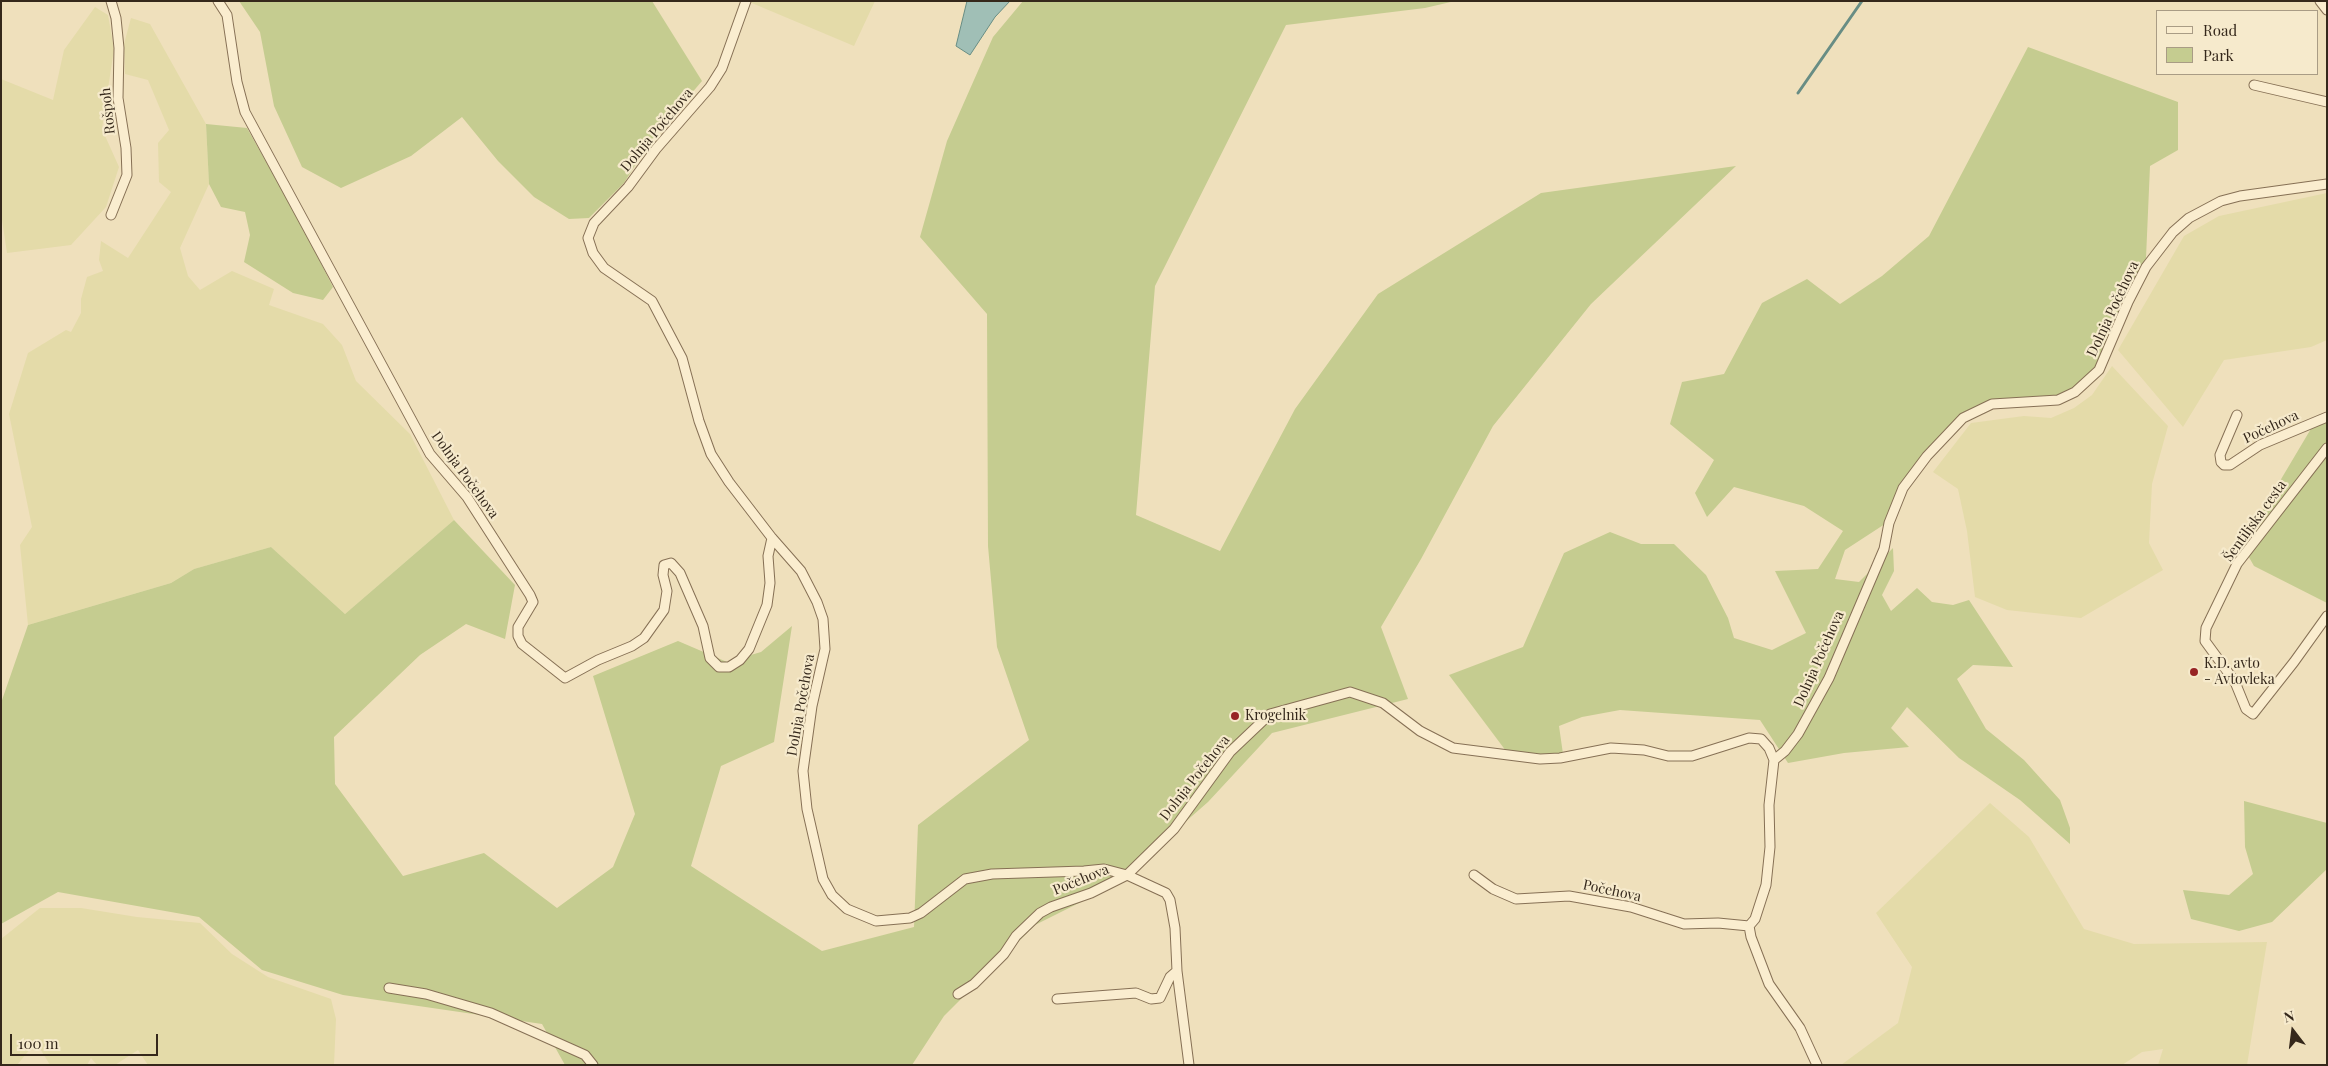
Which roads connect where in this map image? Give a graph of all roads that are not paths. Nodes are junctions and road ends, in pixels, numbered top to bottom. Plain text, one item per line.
1 (111, 1) edge
2 (218, 1) edge
3 (746, 1) edge
4 (2320, 1) edge
5 (2327, 10) edge
6 (2254, 85) dead end
7 (2327, 102) edge
8 (2327, 184) edge
9 (111, 215) dead end
10 (2237, 415) dead end
11 (2327, 417) edge
12 (2327, 448) edge
13 (772, 538) junction
14 (2327, 616) edge
15 (1774, 760) junction
16 (1127, 875) junction
17 (1474, 875) dead end
18 (1749, 926) junction
19 (1177, 971) junction
20 (389, 988) dead end
21 (958, 994) dead end
22 (1056, 999) dead end
23 (593, 1065) edge
24 (1189, 1065) edge
25 (1817, 1065) edge

1 - 9 street, Rošpoh
2 - 13 street, Dolnja Počehova
3 - 13 street, Dolnja Počehova
4 - 5 street
6 - 7 street
8 - 15 street, Dolnja Počehova
10 - 11 street, Počehova
12 - 14 street, Šentiljska cesta
13 - 16 street, Dolnja Počehova
15 - 16 street, Dolnja Počehova
15 - 18 street
16 - 19 street, Počehova
16 - 21 street, Počehova
17 - 18 street, Počehova
18 - 25 street
19 - 22 street
19 - 24 street, Počehova
20 - 23 street

